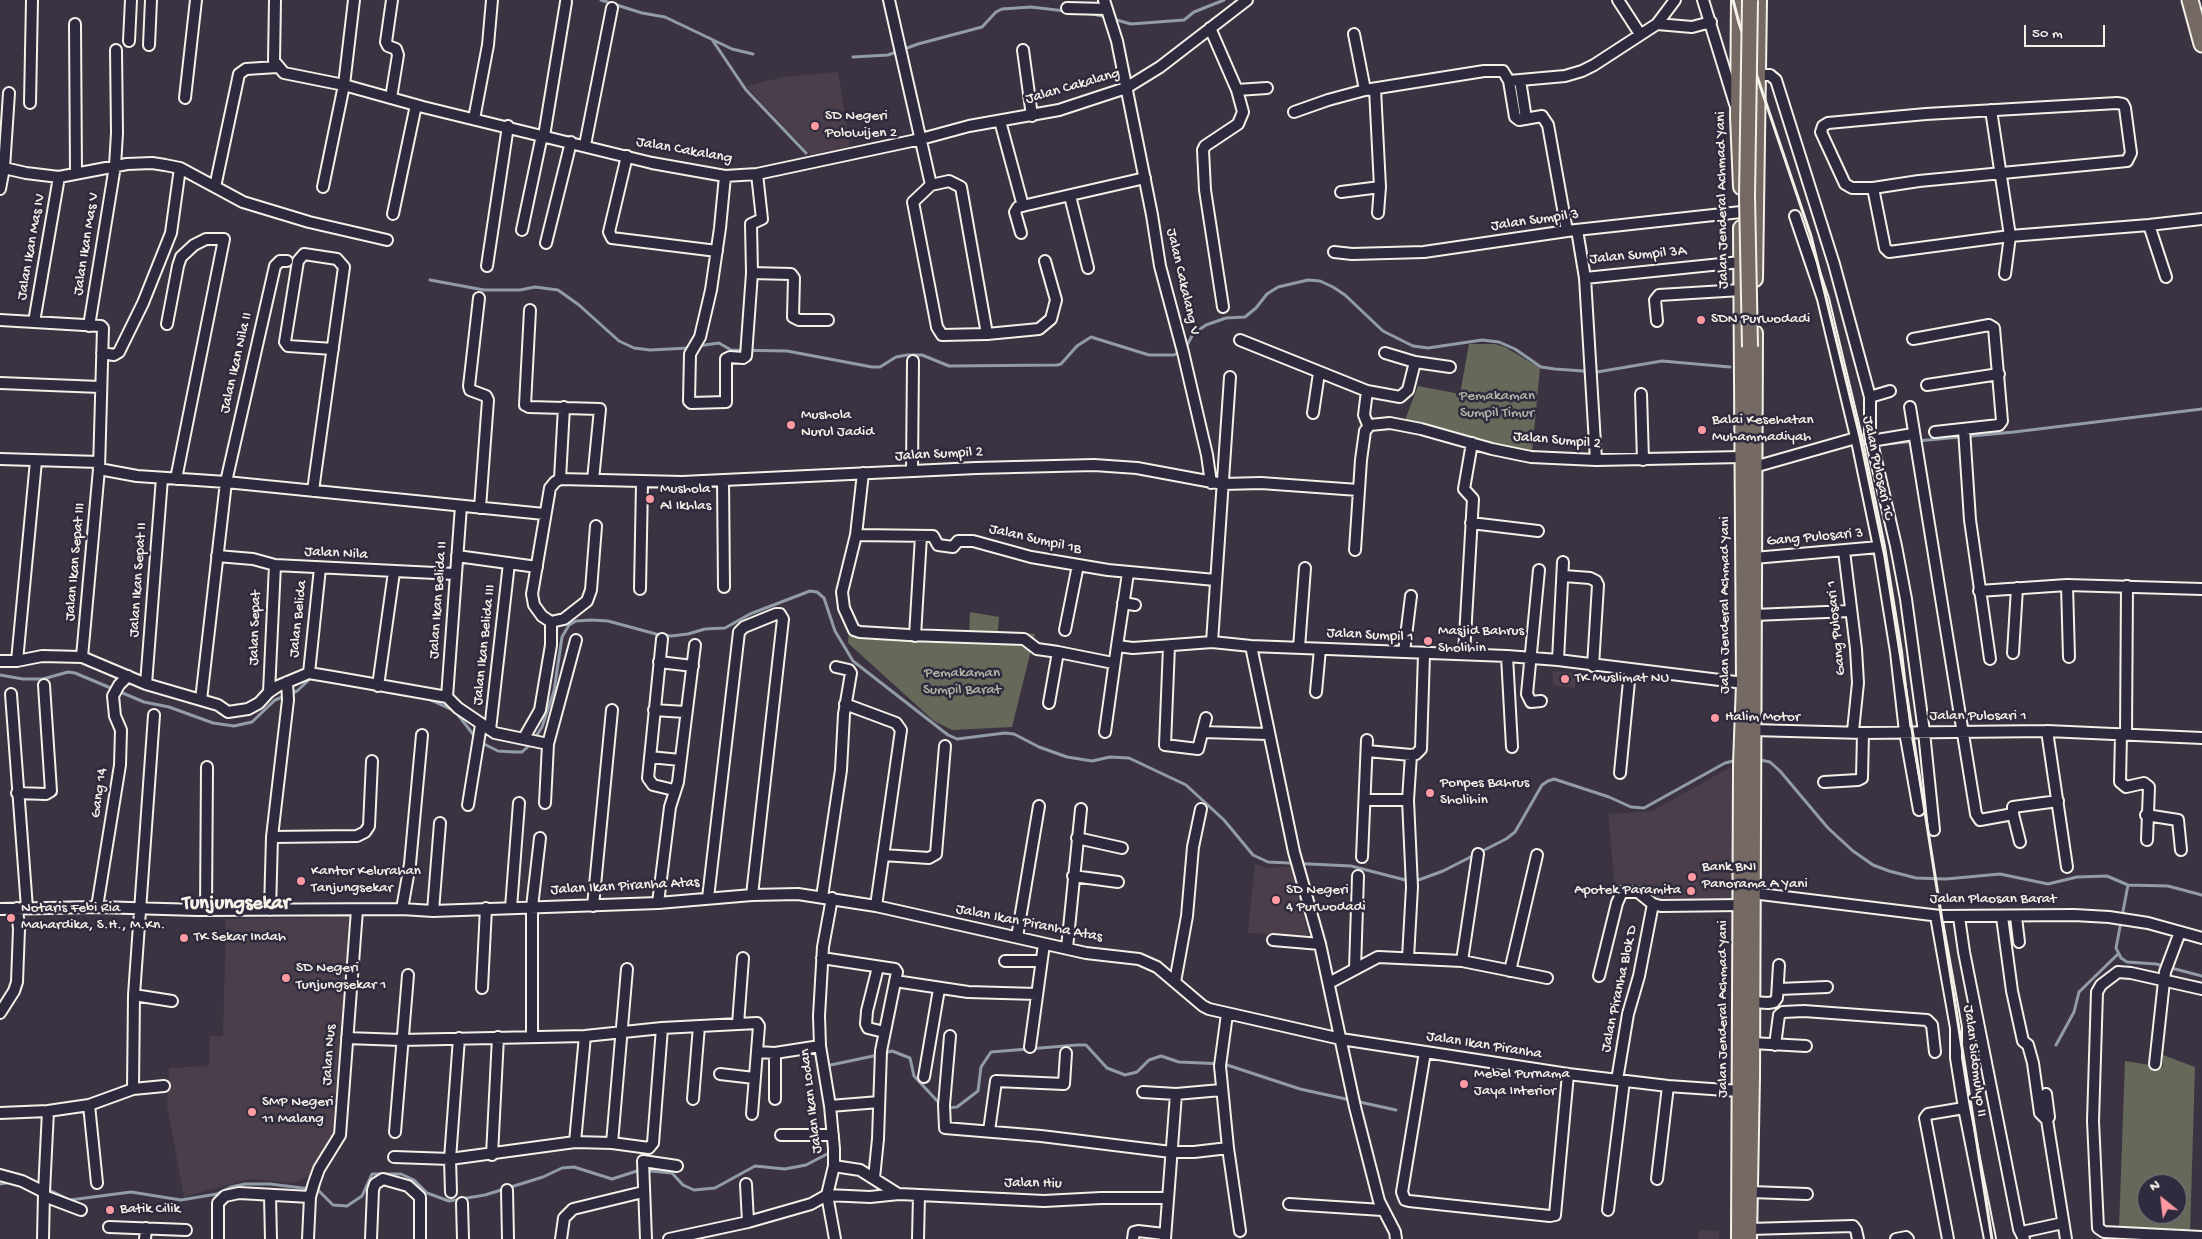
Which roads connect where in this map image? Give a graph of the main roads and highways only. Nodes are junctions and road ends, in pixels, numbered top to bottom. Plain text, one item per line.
1 (1739, 0) edge
2 (1750, 0) edge
3 (1759, 0) edge
4 (2190, 0) edge
5 (2202, 44) edge
6 (1739, 74) junction
7 (1757, 75) junction
8 (1756, 168) junction
9 (1740, 169) junction
10 (1750, 347) junction
11 (1741, 416) junction
12 (1754, 467) junction
13 (1747, 745) junction
14 (1747, 765) junction
15 (1746, 1236) edge

1 - 6 main road, Jalan Jenderal Achmad Yani
2 - 10 main road, bridge
3 - 7 main road, Jalan Jenderal Achmad Yani
4 - 5 highway
6 - 7 main road
6 - 9 main road, Jalan Jenderal Achmad Yani
7 - 8 main road, Jalan Jenderal Achmad Yani
8 - 9 main road
8 - 12 main road, Jalan Jenderal Achmad Yani
9 - 11 main road, Jalan Jenderal Achmad Yani
10 - 11 main road
10 - 12 main road
11 - 13 main road, Jalan Jenderal Achmad Yani
12 - 13 main road, Jalan Jenderal Achmad Yani
13 - 14 main road, Jalan Jenderal Achmad Yani
14 - 15 main road, Jalan Jenderal Achmad Yani
14 - 15 main road, Jalan Jenderal Achmad Yani

